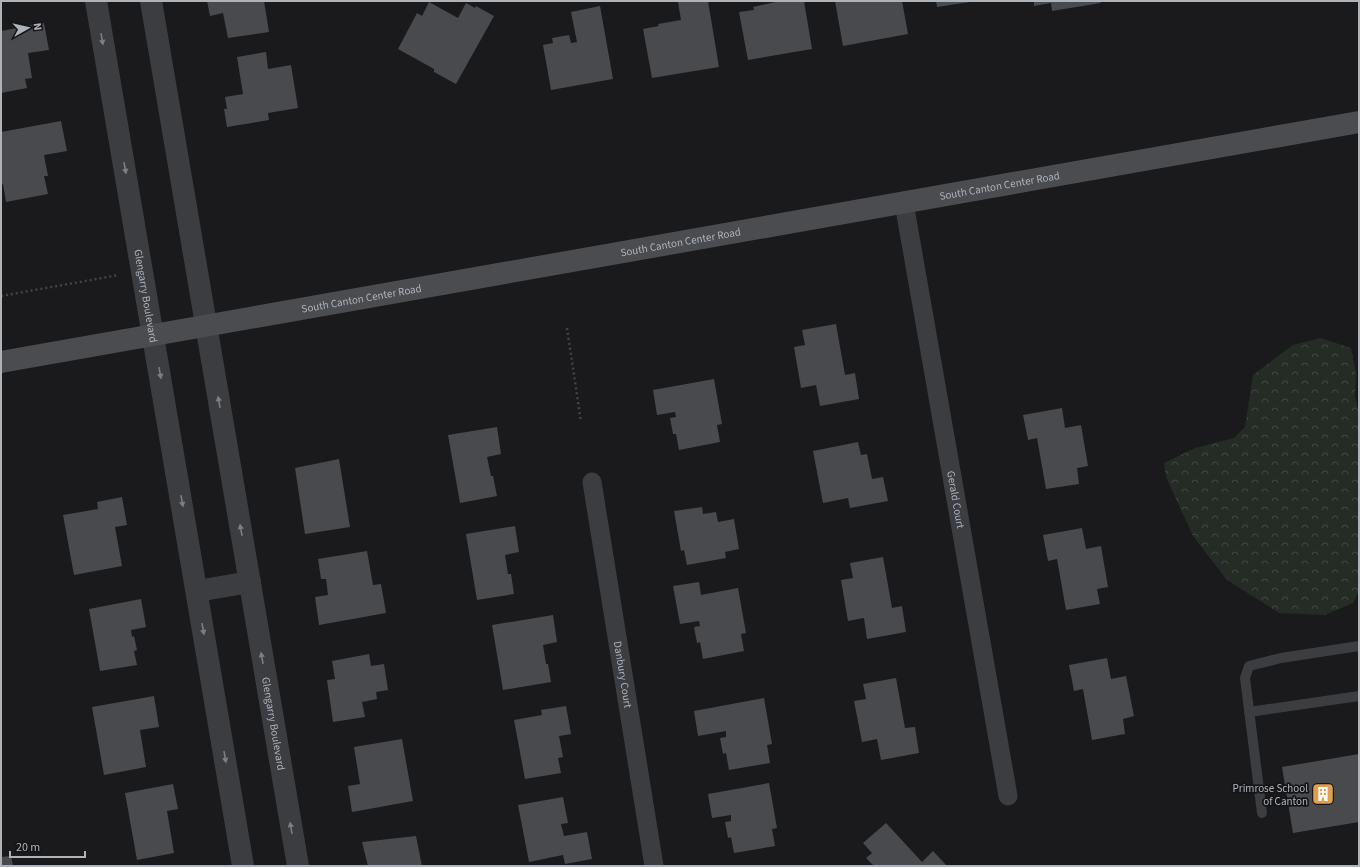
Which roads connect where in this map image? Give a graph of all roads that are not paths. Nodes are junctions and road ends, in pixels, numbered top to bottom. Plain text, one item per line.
1 (96, 1) edge
2 (151, 1) edge
3 (1359, 122) edge
4 (904, 203) junction
5 (206, 325) junction
6 (153, 334) junction
7 (1, 362) edge
8 (592, 482) dead end
9 (250, 582) junction
10 (197, 591) junction
11 (1359, 646) edge
12 (1359, 696) edge
13 (1249, 712) junction
14 (1008, 796) dead end
15 (1262, 813) dead end
16 (244, 866) edge
17 (298, 866) edge
18 (654, 866) edge

1 -> 6 street, Glengarry Boulevard
2 - 5 street, Glengarry Boulevard
3 - 4 main road, South Canton Center Road
4 - 5 main road, South Canton Center Road
4 - 14 street, Gerald Court
5 - 6 main road, South Canton Center Road
9 -> 5 street, Glengarry Boulevard
6 - 7 main road, South Canton Center Road
6 -> 10 street, Glengarry Boulevard
8 - 18 street, Danbury Court
9 - 10 street
17 -> 9 street, Glengarry Boulevard
10 -> 16 street, Glengarry Boulevard
11 - 13 lane
12 - 13 lane
13 - 15 lane

